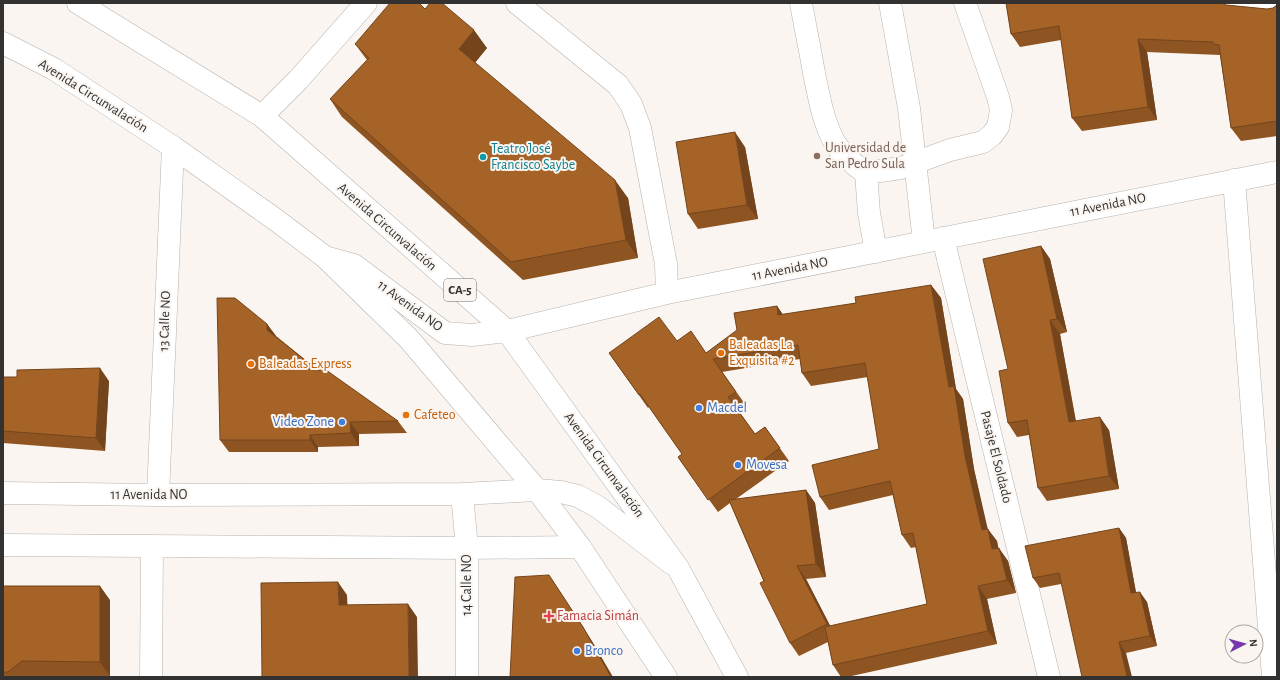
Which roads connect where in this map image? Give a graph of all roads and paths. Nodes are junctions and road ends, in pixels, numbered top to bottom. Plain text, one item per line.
1 (78, 3) edge
2 (366, 3) edge
3 (517, 3) edge
4 (801, 3) edge
5 (890, 3) edge
6 (965, 3) edge
7 (1232, 3) edge
8 (1277, 10) edge
9 (3, 42) edge
10 (262, 116) junction
11 (173, 147) junction
12 (915, 163) junction
13 (1277, 172) edge
14 (866, 173) junction
15 (1234, 180) junction
16 (933, 240) junction
17 (876, 252) junction
18 (324, 257) junction
19 (667, 293) junction
20 (507, 331) junction
21 (537, 490) junction
22 (3, 493) edge
23 (462, 494) junction
24 (158, 495) junction
25 (3, 545) edge
26 (152, 546) junction
27 (580, 547) junction
28 (467, 548) junction
29 (678, 568) junction
30 (151, 677) edge
31 (467, 677) edge
32 (666, 677) edge
33 (737, 677) edge
34 (1049, 677) edge
35 (1273, 677) edge

1 - 10 main road, Avenida Circunvalación / CA-5
2 - 10 main road
3 - 19 main road
4 - 14 main road
5 - 12 main road, Pasaje El Soldado
6 - 12 main road
7 - 8 main road
9 - 11 main road, Avenida Circunvalación
10 - 20 main road, Avenida Circunvalación / CA-5
11 - 18 main road, Avenida Circunvalación
11 - 24 main road, 13 Calle NO
12 - 14 main road
12 - 16 main road, Pasaje El Soldado
13 - 15 main road, 11 Avenida NO
14 - 17 main road
15 - 16 main road, 11 Avenida NO
15 - 35 main road
16 - 17 main road, 11 Avenida NO
16 - 34 main road, Pasaje El Soldado
17 - 19 main road, 11 Avenida NO
18 - 20 main road, 11 Avenida NO
18 - 21 main road, Avenida Circunvalación
19 - 20 main road, 11 Avenida NO
20 - 29 main road, Avenida Circunvalación / CA-5
21 - 23 main road, 11 Avenida NO
21 - 27 main road, Avenida Circunvalación
21 - 29 main road, 11 Avenida NO
22 - 24 main road, 11 Avenida NO
23 - 24 main road, 11 Avenida NO
23 - 28 main road, 14 Calle NO
25 - 26 main road
26 - 28 main road
26 - 30 main road
27 - 28 main road
27 - 32 main road, Avenida Circunvalación
28 - 31 main road, 14 Calle NO
29 - 33 main road, Avenida Circunvalación / CA-5

